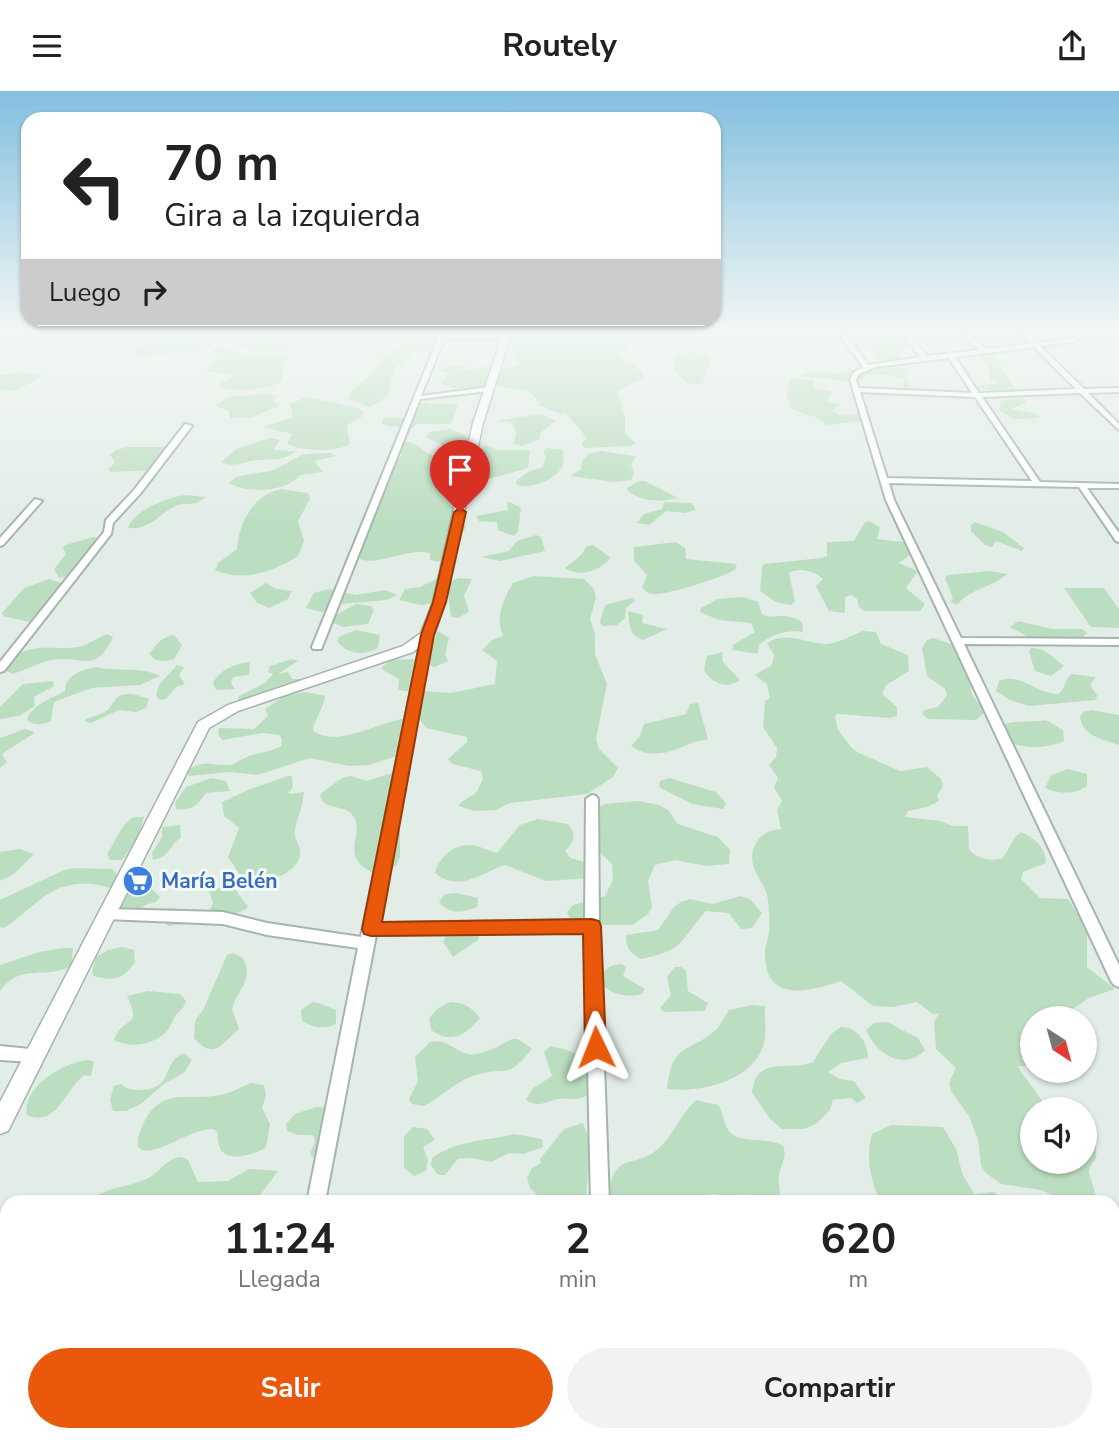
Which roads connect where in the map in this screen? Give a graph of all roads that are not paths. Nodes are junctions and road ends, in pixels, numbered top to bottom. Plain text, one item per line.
1 (419, 394) edge
2 (452, 394) edge
3 (487, 394) edge
4 (857, 394) edge
5 (954, 394) edge
6 (998, 394) edge
7 (1084, 394) edge
8 (978, 395) junction
9 (423, 398) dead end
10 (188, 426) dead end
11 (1119, 428) edge
12 (883, 480) junction
13 (1038, 484) junction
14 (1081, 485) junction
15 (1119, 486) edge
16 (38, 501) dead end
17 (1119, 538) edge
18 (0, 543) edge
19 (427, 635) junction
20 (958, 641) junction
21 (1119, 642) edge
22 (317, 647) dead end
23 (0, 669) edge
24 (592, 799) dead end
25 (106, 913) junction
26 (592, 926) junction
27 (370, 937) junction
28 (1119, 981) edge
29 (0, 1053) edge
30 (34, 1055) junction
31 (0, 1124) edge
32 (317, 1195) edge
33 (600, 1195) edge

1 - 22 street
2 - 9 street
3 - 19 street
4 - 12 street
5 - 8 street
6 - 8 street
7 - 11 street
8 - 13 street
10 - 23 street
12 - 13 street
12 - 20 street
13 - 14 street
14 - 15 street
14 - 17 street
16 - 18 street
19 - 25 street
19 - 27 street
20 - 21 street
20 - 28 street
24 - 26 street
25 - 27 street
25 - 30 street
26 - 27 street
26 - 33 street
27 - 32 street
29 - 30 street
30 - 31 street

